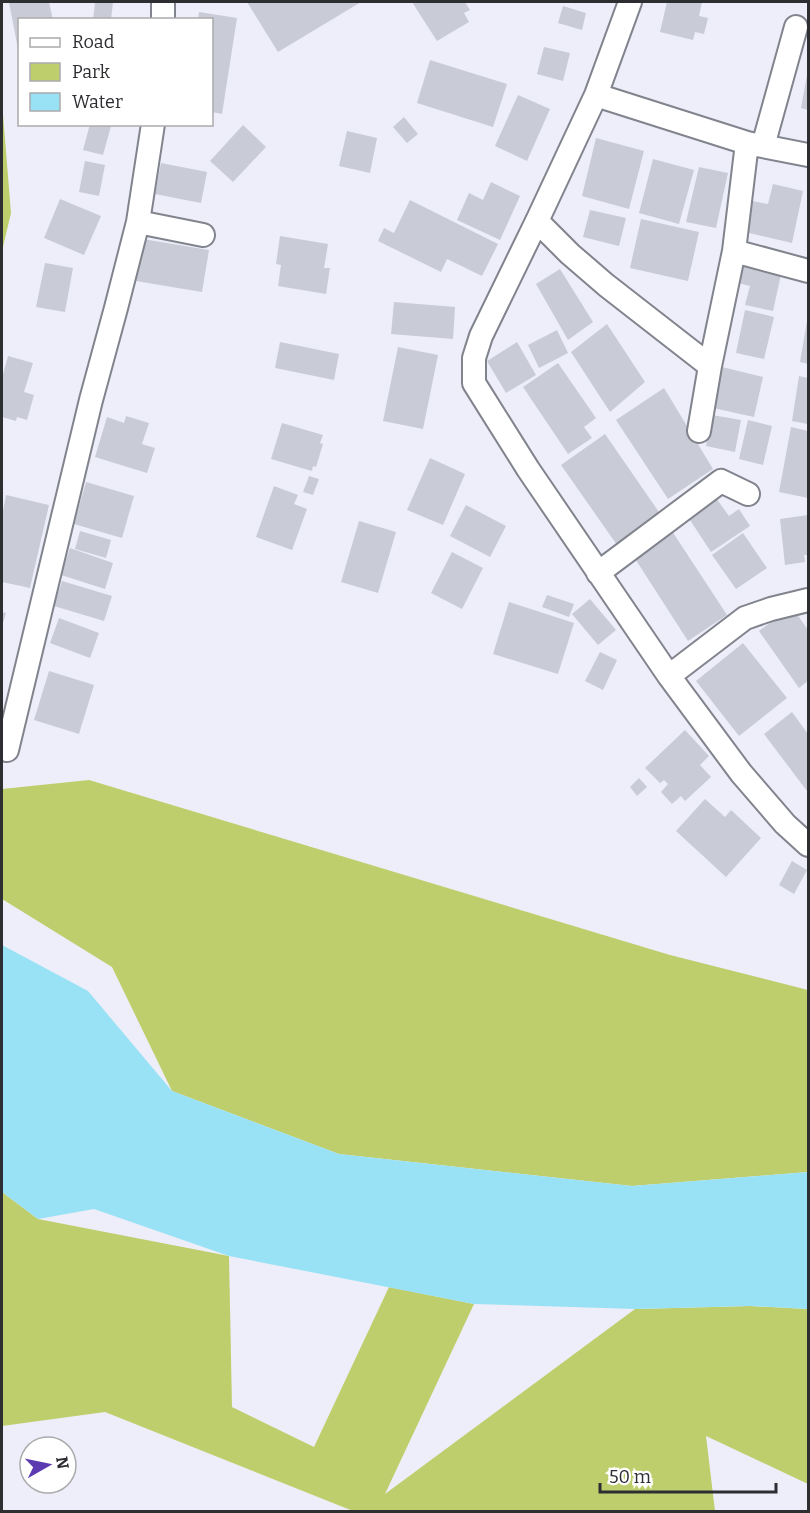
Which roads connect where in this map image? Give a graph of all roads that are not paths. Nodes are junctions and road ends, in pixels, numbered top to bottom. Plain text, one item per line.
1 (164, 2) edge
2 (630, 2) edge
3 (163, 18) edge
4 (796, 27) dead end
5 (596, 95) junction
6 (153, 126) edge
7 (755, 145) junction
8 (808, 155) edge
9 (537, 220) junction
10 (138, 222) junction
11 (203, 236) dead end
12 (734, 251) junction
13 (808, 271) edge
14 (710, 366) junction
15 (699, 431) dead end
16 (748, 494) dead end
17 (598, 573) junction
18 (808, 600) edge
19 (669, 676) junction
20 (7, 750) dead end
21 (808, 845) edge

1 - 3 street
2 - 5 street
4 - 7 street
5 - 7 street
5 - 9 street
6 - 10 street
7 - 8 street
7 - 12 street
9 - 14 street
9 - 17 street
10 - 11 street
10 - 20 street
12 - 13 street
12 - 14 street
14 - 15 street
16 - 17 street
17 - 19 street
18 - 19 street
19 - 21 street

